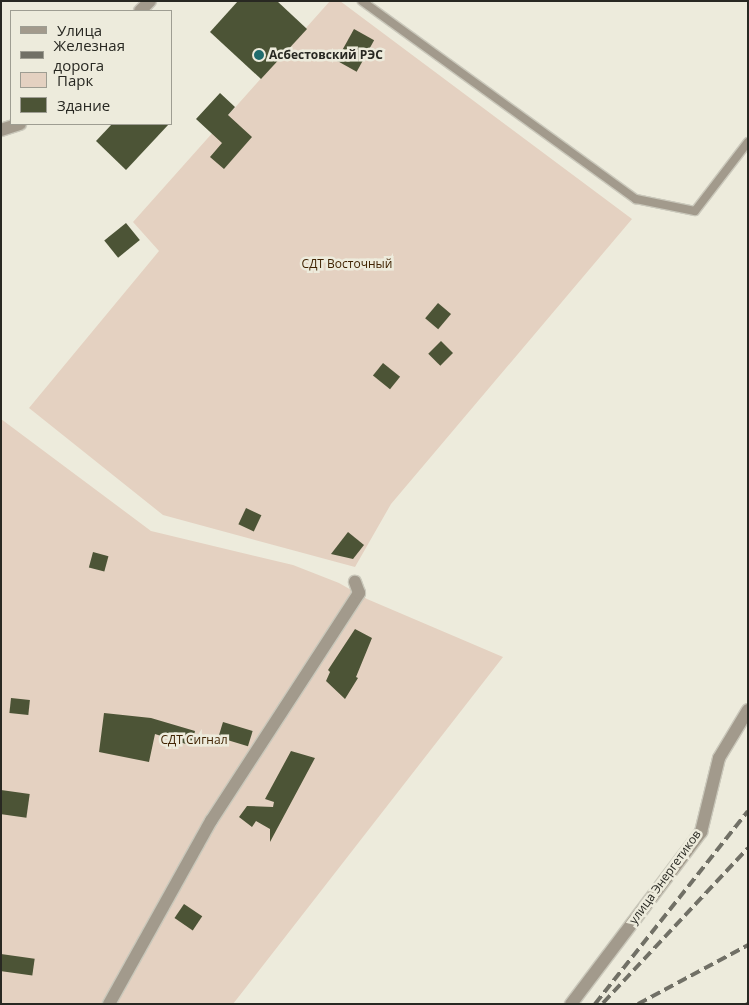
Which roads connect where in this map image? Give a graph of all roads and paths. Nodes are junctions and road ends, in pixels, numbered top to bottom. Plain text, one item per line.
1 (150, 1) edge
2 (362, 1) edge
3 (141, 10) edge
4 (17, 125) edge
5 (1, 130) edge
6 (748, 142) edge
7 (355, 582) dead end
8 (748, 710) edge
9 (109, 1004) edge
10 (571, 1004) edge

1 - 3 street
2 - 6 lane
4 - 5 street
7 - 9 street
8 - 10 street, улица Энергетиков

